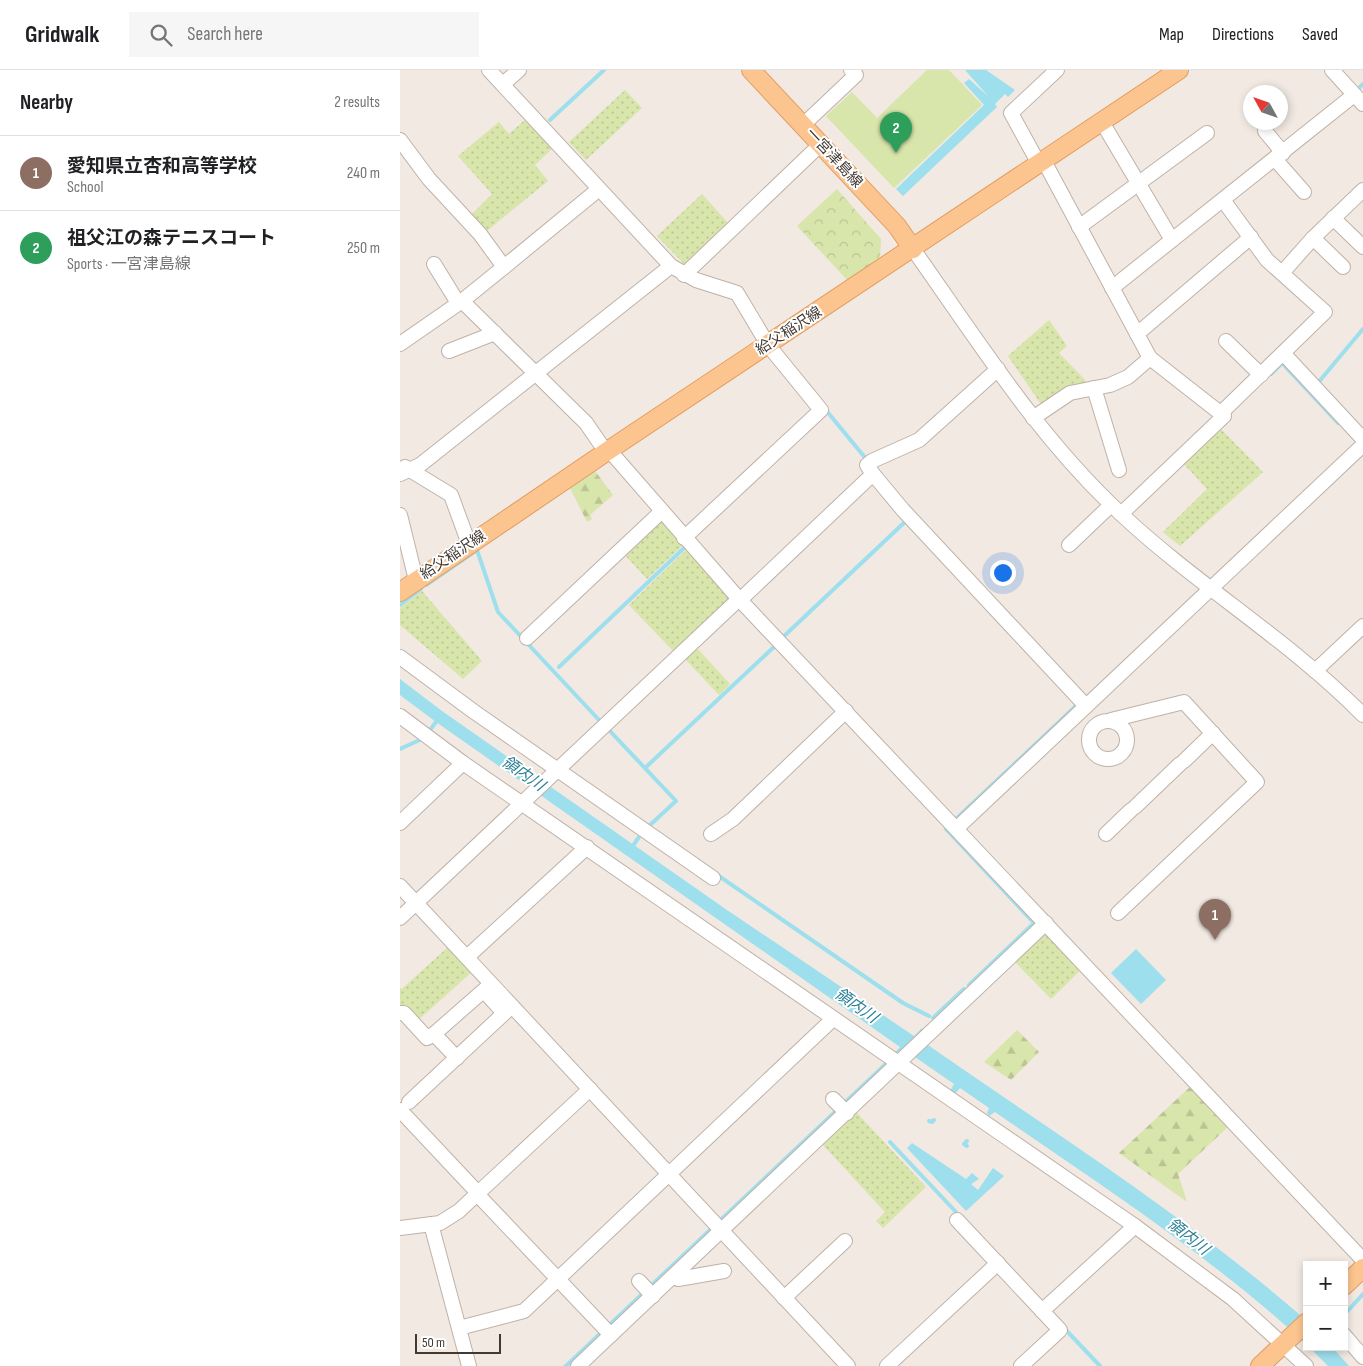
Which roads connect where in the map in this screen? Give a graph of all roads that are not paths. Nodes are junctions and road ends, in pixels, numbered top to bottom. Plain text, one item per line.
1 (489, 70) edge
2 (519, 70) edge
3 (751, 70) edge
4 (851, 70) edge
5 (1058, 70) edge
6 (1180, 70) edge
7 (1332, 70) edge
8 (503, 84) junction
9 (1359, 100) edge
10 (1102, 122) junction
11 (803, 125) junction
12 (1265, 131) dead end
13 (1206, 133) dead end
14 (400, 140) edge
15 (821, 144) junction
16 (1279, 156) junction
17 (1042, 162) junction
18 (1138, 184) junction
19 (599, 189) junction
20 (1363, 190) edge
21 (1304, 192) dead end
22 (1223, 200) junction
23 (1334, 218) junction
24 (1080, 227) junction
25 (1250, 237) junction
26 (1313, 238) junction
27 (1172, 240) junction
28 (1363, 246) edge
29 (913, 249) junction
30 (434, 264) dead end
31 (504, 266) junction
32 (671, 266) junction
33 (1342, 267) dead end
34 (684, 274) junction
35 (1282, 274) junction
36 (1112, 288) junction
37 (460, 302) junction
38 (495, 333) junction
39 (1137, 334) junction
40 (1226, 341) dead end
41 (400, 344) edge
42 (768, 345) junction
43 (449, 351) dead end
44 (1283, 353) junction
45 (1150, 358) junction
46 (998, 369) junction
47 (537, 373) junction
48 (1260, 375) junction
49 (1094, 388) junction
50 (1221, 414) junction
51 (1033, 418) junction
52 (1363, 439) edge
53 (1363, 445) edge
54 (607, 451) junction
55 (403, 469) edge
56 (1120, 470) dead end
57 (873, 474) junction
58 (450, 484) dead end
59 (1116, 510) junction
60 (662, 512) junction
61 (400, 515) edge
62 (403, 535) edge
63 (684, 538) junction
64 (473, 542) junction
65 (1069, 545) dead end
66 (416, 580) junction
67 (1211, 589) junction
68 (400, 592) edge
69 (739, 599) junction
70 (1363, 626) edge
71 (527, 638) dead end
72 (400, 657) edge
73 (1315, 671) junction
74 (1084, 708) junction
75 (846, 711) junction
76 (1363, 715) edge
77 (400, 716) edge
78 (1111, 720) junction
79 (1096, 724) junction
80 (1213, 733) junction
81 (463, 763) junction
82 (556, 770) junction
83 (523, 802) junction
84 (400, 823) edge
85 (957, 828) junction
86 (711, 834) dead end
87 (1106, 834) dead end
88 (587, 847) junction
89 (713, 878) dead end
90 (400, 886) edge
91 (416, 903) junction
92 (1118, 913) dead end
93 (400, 918) edge
94 (1046, 923) junction
95 (466, 957) junction
96 (487, 987) junction
97 (508, 1010) junction
98 (400, 1013) edge
99 (833, 1019) junction
100 (434, 1034) junction
101 (457, 1058) junction
102 (899, 1063) junction
103 (590, 1089) junction
104 (404, 1106) edge
105 (669, 1174) junction
106 (478, 1193) junction
107 (957, 1220) dead end
108 (431, 1224) junction
109 (718, 1226) junction
110 (1135, 1226) junction
111 (400, 1228) edge
112 (845, 1241) dead end
113 (1363, 1260) edge
114 (998, 1263) junction
115 (1363, 1268) edge
116 (724, 1271) dead end
117 (675, 1275) junction
118 (558, 1280) junction
119 (1348, 1282) edge
120 (784, 1298) junction
121 (1042, 1311) junction
122 (1303, 1326) edge
123 (459, 1328) junction
124 (607, 1331) junction
125 (1348, 1340) edge
126 (1283, 1344) junction
127 (1363, 1357) edge
128 (584, 1364) edge
129 (469, 1366) edge
130 (848, 1366) edge
131 (887, 1366) edge
132 (1021, 1366) edge
133 (1260, 1366) edge
134 (1306, 1366) edge

1 - 8 street
2 - 8 street
3 - 11 main road, 一宮津島線
4 - 11 street
5 - 17 street
6 - 10 main road, 給父稲沢線
7 - 9 street
8 - 19 street
9 - 16 street
10 - 17 main road, 給父稲沢線
10 - 18 street
11 - 15 main road, 一宮津島線
12 - 16 street
13 - 18 street
14 - 31 street
15 - 29 main road, 一宮津島線
15 - 34 street
16 - 21 street
16 - 22 street
17 - 24 street
17 - 29 main road, 給父稲沢線
18 - 24 street
18 - 27 street
19 - 31 street
19 - 32 street
20 - 23 street
22 - 25 street
22 - 27 street
23 - 26 street
23 - 28 street
24 - 36 street
25 - 35 street
25 - 39 street
26 - 33 street
26 - 35 street
27 - 36 street
29 - 42 main road, 給父稲沢線
29 - 46 street
30 - 37 street
31 - 37 street
32 - 34 street
32 - 47 street
34 - 42 street
35 - 44 street
36 - 39 street
37 - 38 street
37 - 41 street
38 - 43 street
38 - 47 street
39 - 45 street
40 - 48 street
42 - 54 main road, 給父稲沢線
42 - 63 street
44 - 48 street
44 - 52 street
45 - 49 street
45 - 50 street
46 - 51 street
46 - 57 street
47 - 54 street
47 - 55 street
48 - 50 street
49 - 51 street
49 - 56 street
50 - 59 street
51 - 59 street
53 - 67 street
54 - 60 street
54 - 64 main road, 給父稲沢線
55 - 64 street
57 - 69 street
57 - 74 street
58 - 64 street
59 - 65 street
59 - 67 street
60 - 63 street
60 - 71 street
61 - 62 street
62 - 66 street
63 - 69 street
64 - 66 main road, 給父稲沢線
66 - 68 main road, 給父稲沢線
67 - 73 street
67 - 74 street
69 - 75 street
69 - 82 street
70 - 73 street
72 - 82 street
73 - 76 street
74 - 79 street
74 - 85 street
75 - 85 street
75 - 86 street
77 - 81 street
78 - 79 street
78 - 79 street
78 - 80 street
80 - 87 street
80 - 92 street
81 - 83 street
81 - 84 street
82 - 83 street
82 - 89 street
83 - 88 street
83 - 91 street
85 - 94 street
88 - 95 street
88 - 99 street
90 - 91 street
91 - 93 street
91 - 95 street
94 - 102 street
94 - 113 street
95 - 96 street
96 - 97 street
96 - 100 street
97 - 101 street
97 - 103 street
98 - 100 street
99 - 102 street
99 - 105 street
100 - 101 street
101 - 104 street
102 - 109 street
102 - 110 street
103 - 105 street
103 - 106 street
104 - 106 street
105 - 109 street
105 - 118 street
106 - 108 street
106 - 118 street
107 - 114 street
108 - 111 street
108 - 123 street
109 - 117 street
109 - 120 street
110 - 121 street
110 - 126 street
112 - 120 street
114 - 121 street
114 - 131 street
115 - 119 main road
116 - 117 street
117 - 124 street
118 - 123 street
118 - 124 street
120 - 130 street
121 - 132 street
122 - 126 main road
123 - 129 street
124 - 128 street
125 - 127 street
126 - 133 main road
126 - 134 street

